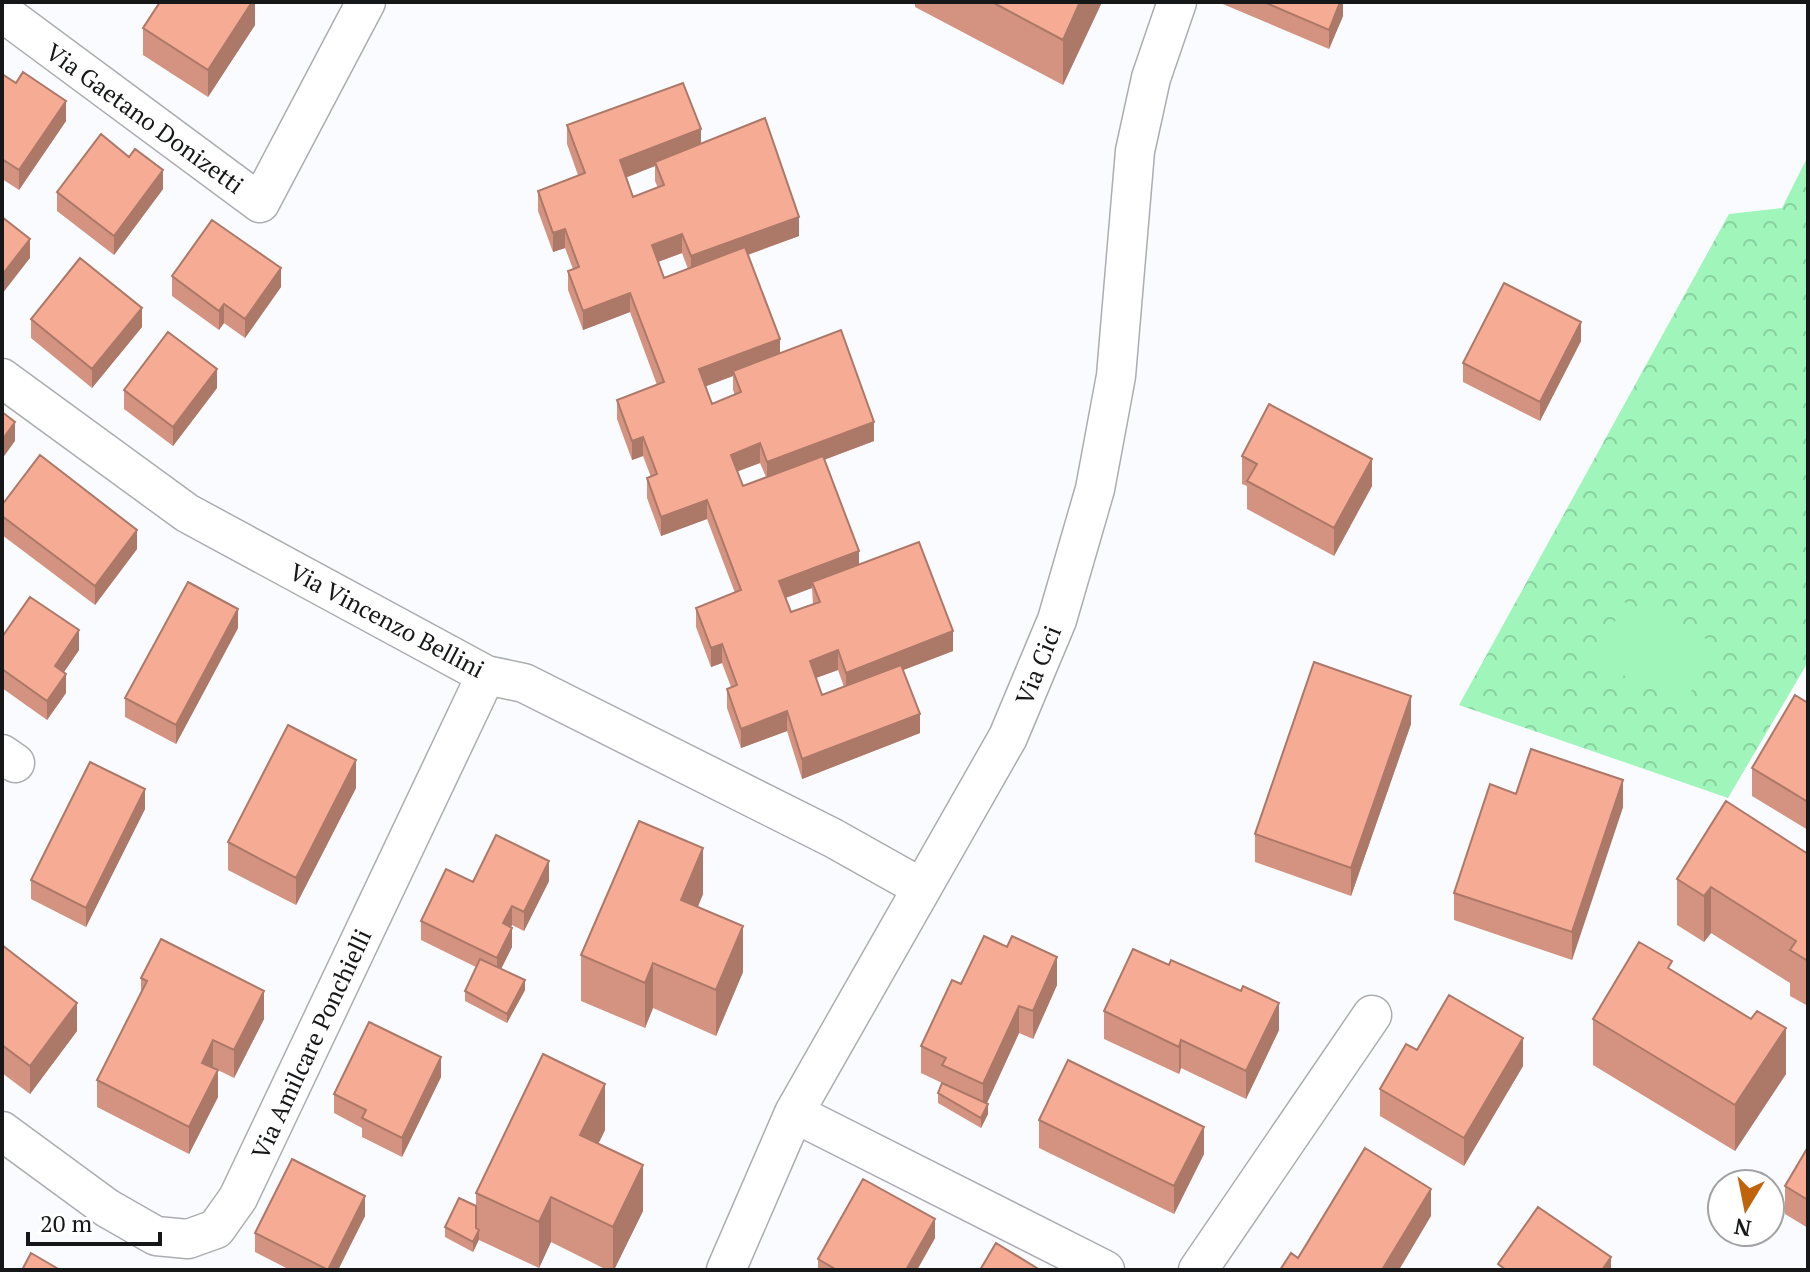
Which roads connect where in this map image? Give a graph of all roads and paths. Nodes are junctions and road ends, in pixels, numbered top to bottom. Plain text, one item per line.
1 (366, 2) edge
2 (1177, 2) edge
3 (2, 12) edge
4 (2, 378) edge
5 (486, 675) junction
6 (922, 888) junction
7 (1372, 1015) dead end
8 (794, 1113) junction
9 (2, 1131) edge
10 (726, 1270) edge
11 (1105, 1270) edge
12 (1198, 1270) edge

1 - 3 street, Via Gaetano Donizetti
2 - 6 street, Via Cici
4 - 5 street, Via Vincenzo Bellini
5 - 6 street, Via Vincenzo Bellini
5 - 9 street, Via Amilcare Ponchielli
6 - 8 street, Via Cici
7 - 12 street
8 - 10 street, Via Cici
8 - 11 street

